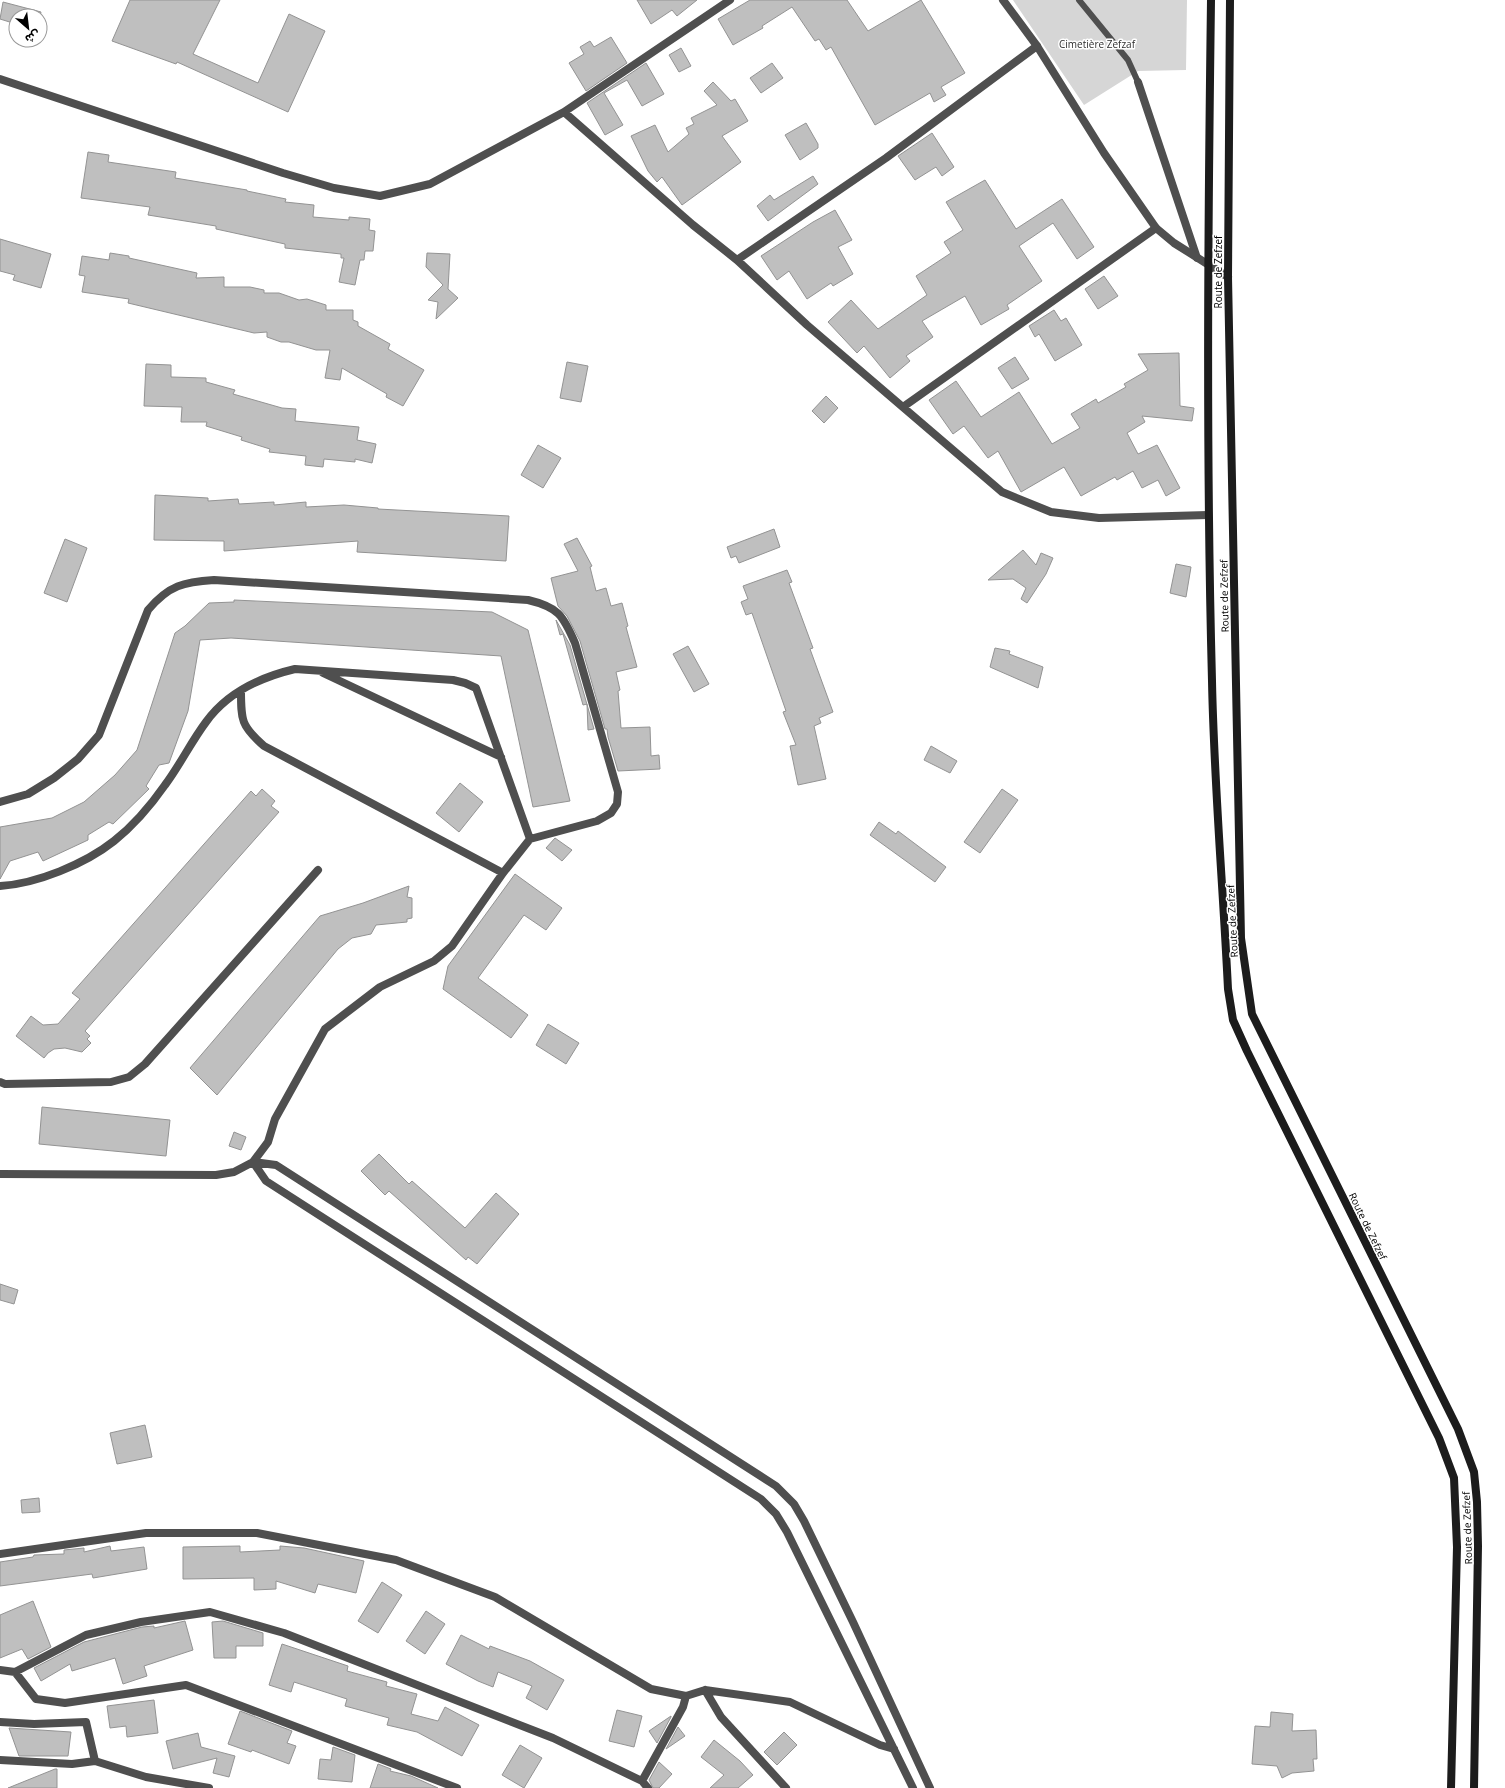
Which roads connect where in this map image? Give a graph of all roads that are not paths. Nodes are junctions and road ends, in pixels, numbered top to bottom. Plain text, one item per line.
1 (730, 0) edge
2 (1003, 0) edge
3 (1078, 0) edge
4 (1211, 0) edge
5 (1230, 0) edge
6 (1037, 46) junction
7 (0, 79) edge
8 (1138, 82) joint
9 (564, 112) junction
10 (1156, 228) junction
11 (1197, 258) junction
12 (737, 260) junction
13 (1208, 265) junction
14 (1228, 277) junction
15 (903, 407) junction
16 (1208, 514) junction
17 (318, 671) junction
18 (240, 691) junction
19 (501, 757) junction
20 (0, 802) edge
21 (530, 839) junction
22 (318, 870) dead end
23 (503, 873) junction
24 (0, 886) edge
25 (0, 1082) edge
26 (253, 1162) junction
27 (0, 1174) edge
28 (0, 1554) edge
29 (0, 1670) edge
30 (15, 1672) junction
31 (705, 1690) junction
32 (686, 1696) junction
33 (0, 1722) edge
34 (894, 1749) junction
35 (0, 1760) edge
36 (95, 1761) junction
37 (642, 1781) junction
38 (195, 1786) junction
39 (185, 1788) edge
40 (210, 1788) edge
41 (457, 1788) edge
42 (648, 1788) edge
43 (786, 1788) edge
44 (913, 1788) edge
45 (930, 1788) edge
46 (1451, 1788) edge
47 (1474, 1788) edge

1 - 9 street
2 - 6 street
3 - 8 lane
4 - 13 main road, Route de Zefzef
5 - 14 main road, Route de Zefzef
6 - 10 street
6 - 12 street
7 - 9 street
8 - 11 street
9 - 12 street
10 - 11 street
10 - 15 street
11 - 13 street
12 - 15 street
13 - 14 street
13 - 16 main road, Route de Zefzef
14 - 47 main road, Route de Zefzef
15 - 16 street
16 - 46 main road, Route de Zefzef
17 - 18 street
17 - 19 street
17 - 19 street
18 - 23 street
18 - 24 street
19 - 21 street
20 - 21 street
21 - 23 street
22 - 25 street
23 - 26 street
26 - 27 street
26 - 34 street
26 - 45 street
28 - 32 street
29 - 30 street
30 - 37 street
30 - 41 street
31 - 32 street
31 - 34 street
31 - 43 street
32 - 37 street
33 - 36 street
34 - 44 street
35 - 36 street
36 - 38 street
37 - 42 street
38 - 39 street
38 - 40 street

